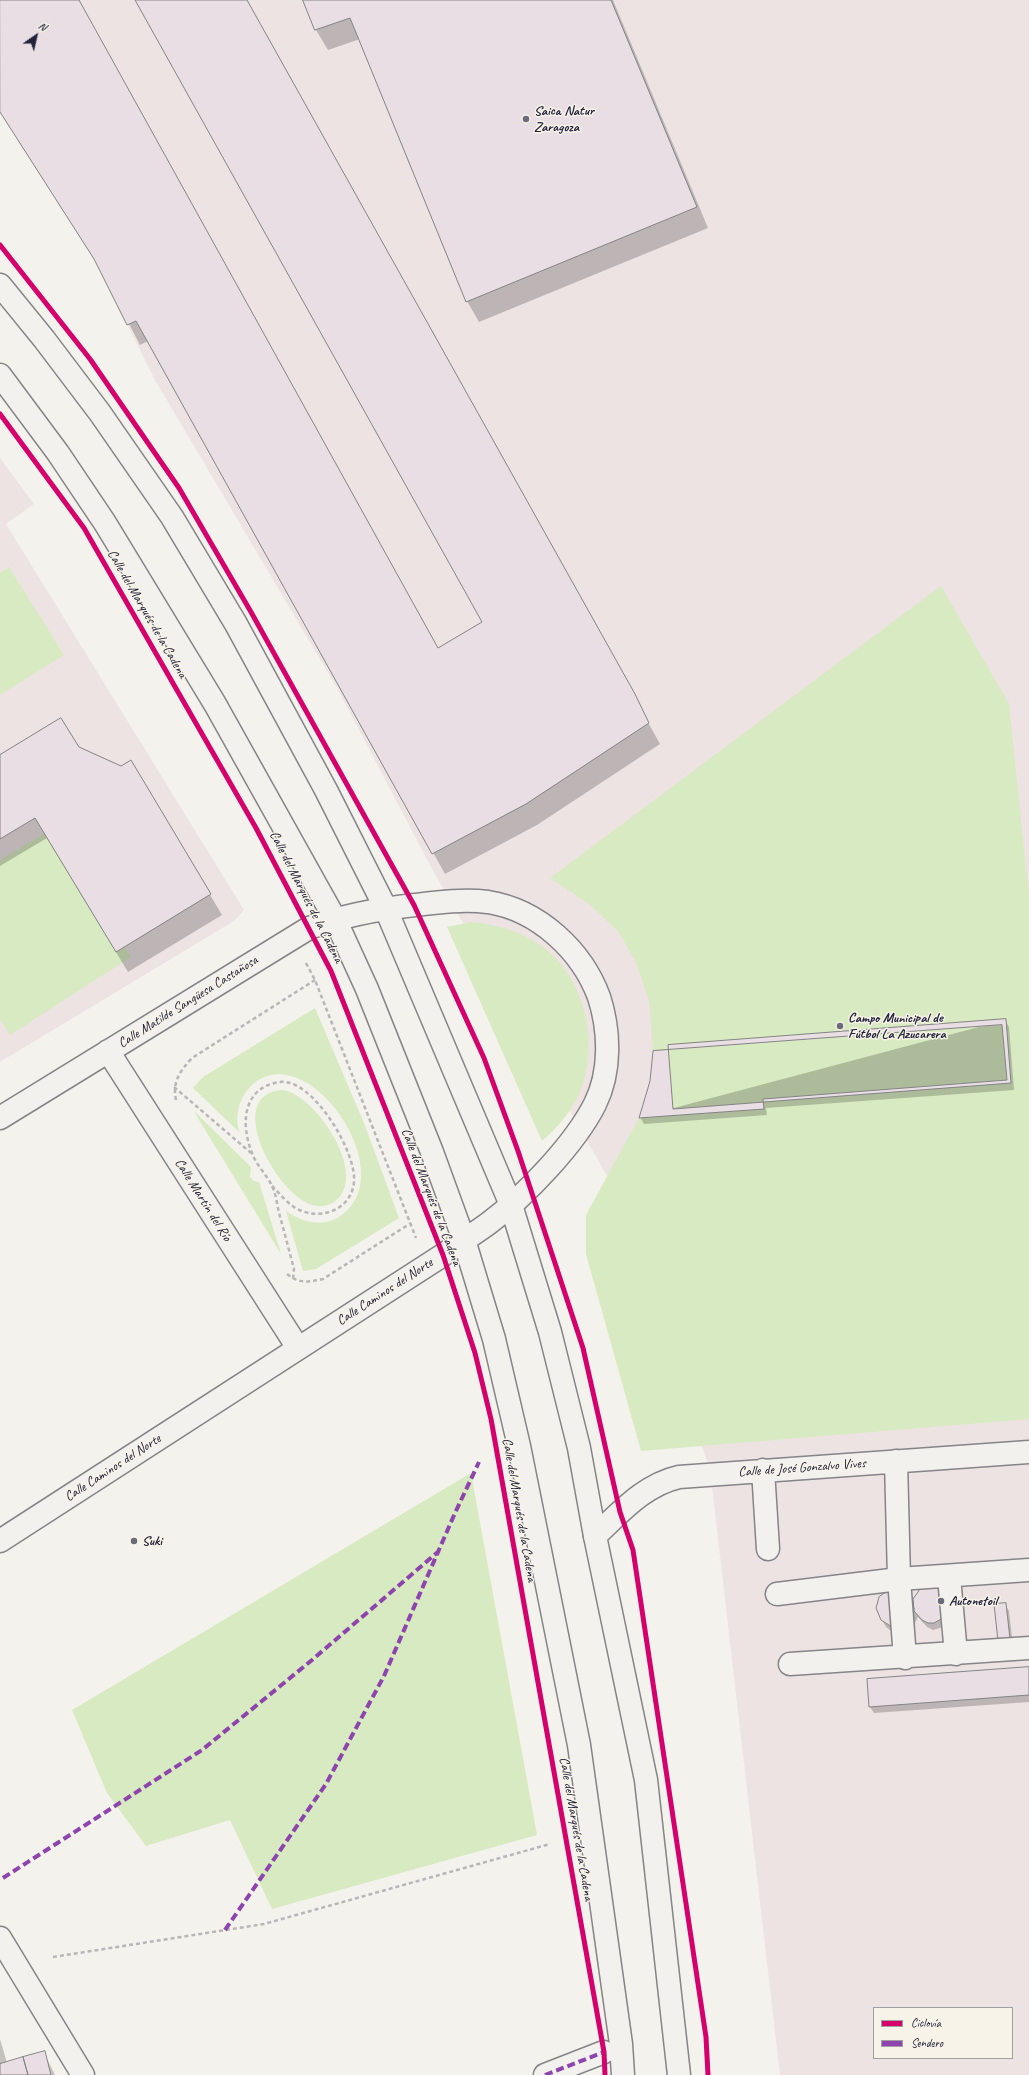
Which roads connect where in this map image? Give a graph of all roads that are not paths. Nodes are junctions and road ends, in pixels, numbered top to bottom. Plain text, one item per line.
1 (0, 285) edge
2 (0, 375) edge
3 (385, 907) junction
4 (335, 919) junction
5 (108, 1051) junction
6 (0, 1118) edge
7 (511, 1205) junction
8 (464, 1240) junction
9 (298, 1348) junction
10 (1029, 1452) edge
11 (896, 1461) junction
12 (763, 1470) junction
13 (595, 1536) junction
14 (0, 1541) edge
15 (768, 1549) dead end
16 (1029, 1570) edge
17 (950, 1577) junction
18 (899, 1579) junction
19 (776, 1594) dead end
20 (1029, 1648) edge
21 (956, 1654) junction
22 (905, 1658) junction
23 (790, 1664) dead end
24 (0, 1938) edge
25 (604, 2052) dead end
26 (83, 2075) edge
27 (545, 2075) edge
28 (623, 2075) edge
29 (679, 2075) edge

1 - 3 main road
2 - 4 main road, Calle del Marqués de la Cadena
3 - 4 main road, Calle Matilde Sangüesa Castañosa
3 - 7 main road
3 - 7 main road, Calle Caminos del Norte
4 - 5 main road, Calle Matilde Sangüesa Castañosa
4 - 8 main road, Calle del Marqués de la Cadena
5 - 6 main road, Calle Matilde Sangüesa Castañosa
5 - 9 main road, Calle Martín del Río
7 - 8 main road, Calle Caminos del Norte
7 - 13 main road
8 - 9 main road, Calle Caminos del Norte
8 - 28 main road, Calle del Marqués de la Cadena
9 - 14 main road, Calle Caminos del Norte
10 - 11 main road, Calle de José Gonzalvo Vives
11 - 12 main road, Calle de José Gonzalvo Vives
11 - 18 main road
12 - 13 main road, Calle de José Gonzalvo Vives
12 - 15 main road
13 - 29 main road
16 - 17 main road
17 - 18 main road
17 - 21 main road
18 - 19 main road
18 - 22 main road
20 - 21 main road
21 - 22 main road
22 - 23 main road
24 - 26 main road
25 - 27 main road

